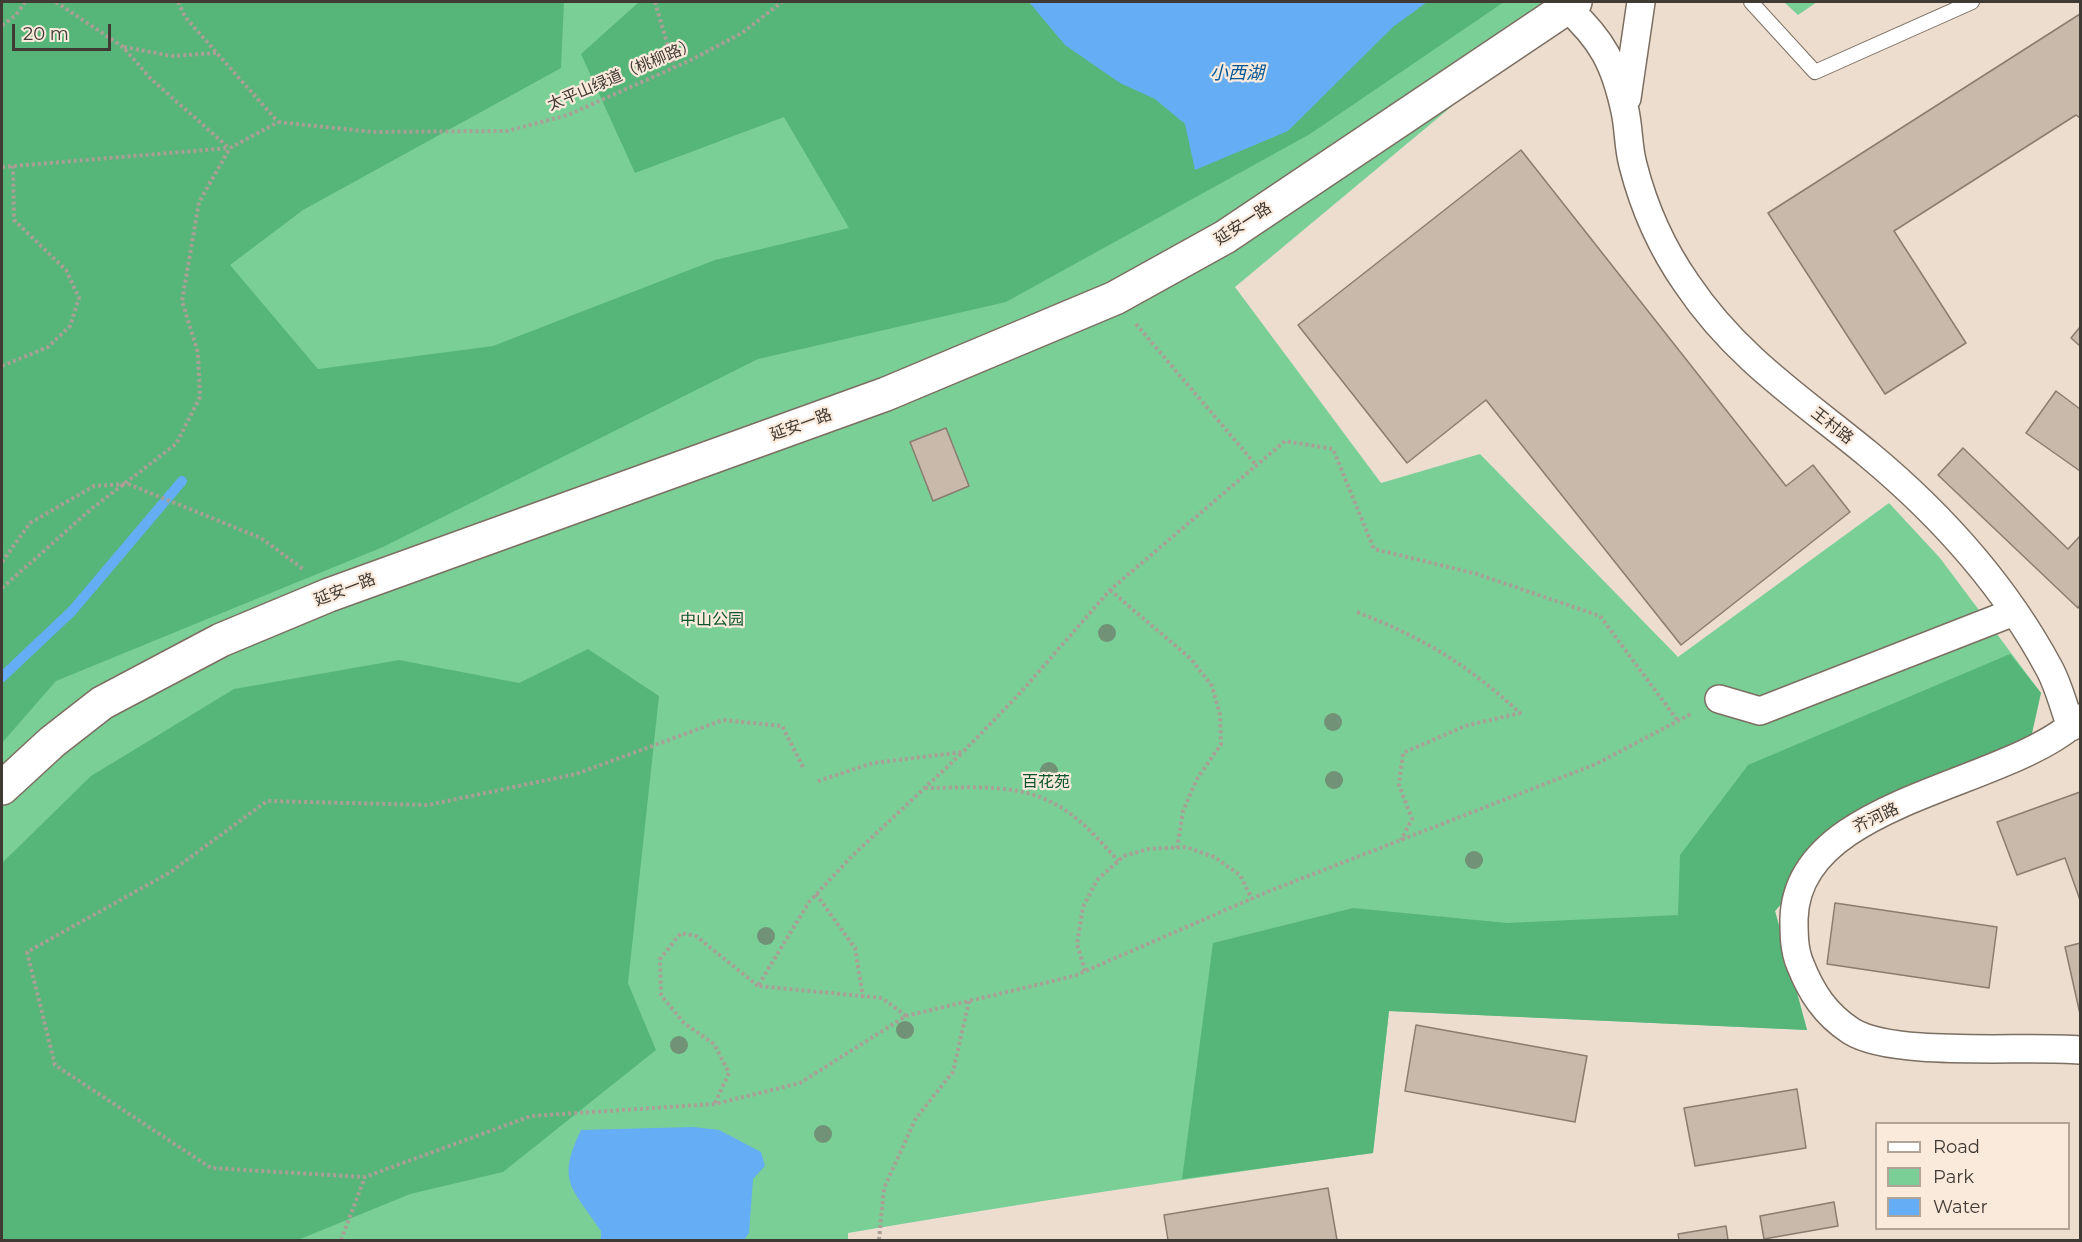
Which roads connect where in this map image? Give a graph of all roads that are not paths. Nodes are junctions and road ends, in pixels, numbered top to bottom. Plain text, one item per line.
1 (1641, 2) edge
2 (1751, 2) edge
3 (1972, 2) edge
4 (1570, 4) edge
5 (1625, 111) junction
6 (2014, 612) junction
7 (1719, 699) road end
8 (2076, 723) edge
9 (2, 788) edge
10 (2080, 1050) edge

1 - 5 street, 王村路
2 - 3 lane
4 - 5 street, 王村路
4 - 9 main road, 延安一路
5 - 6 street, 王村路
6 - 7 street
6 - 8 street, 王村路
8 - 10 street, 齐河路

